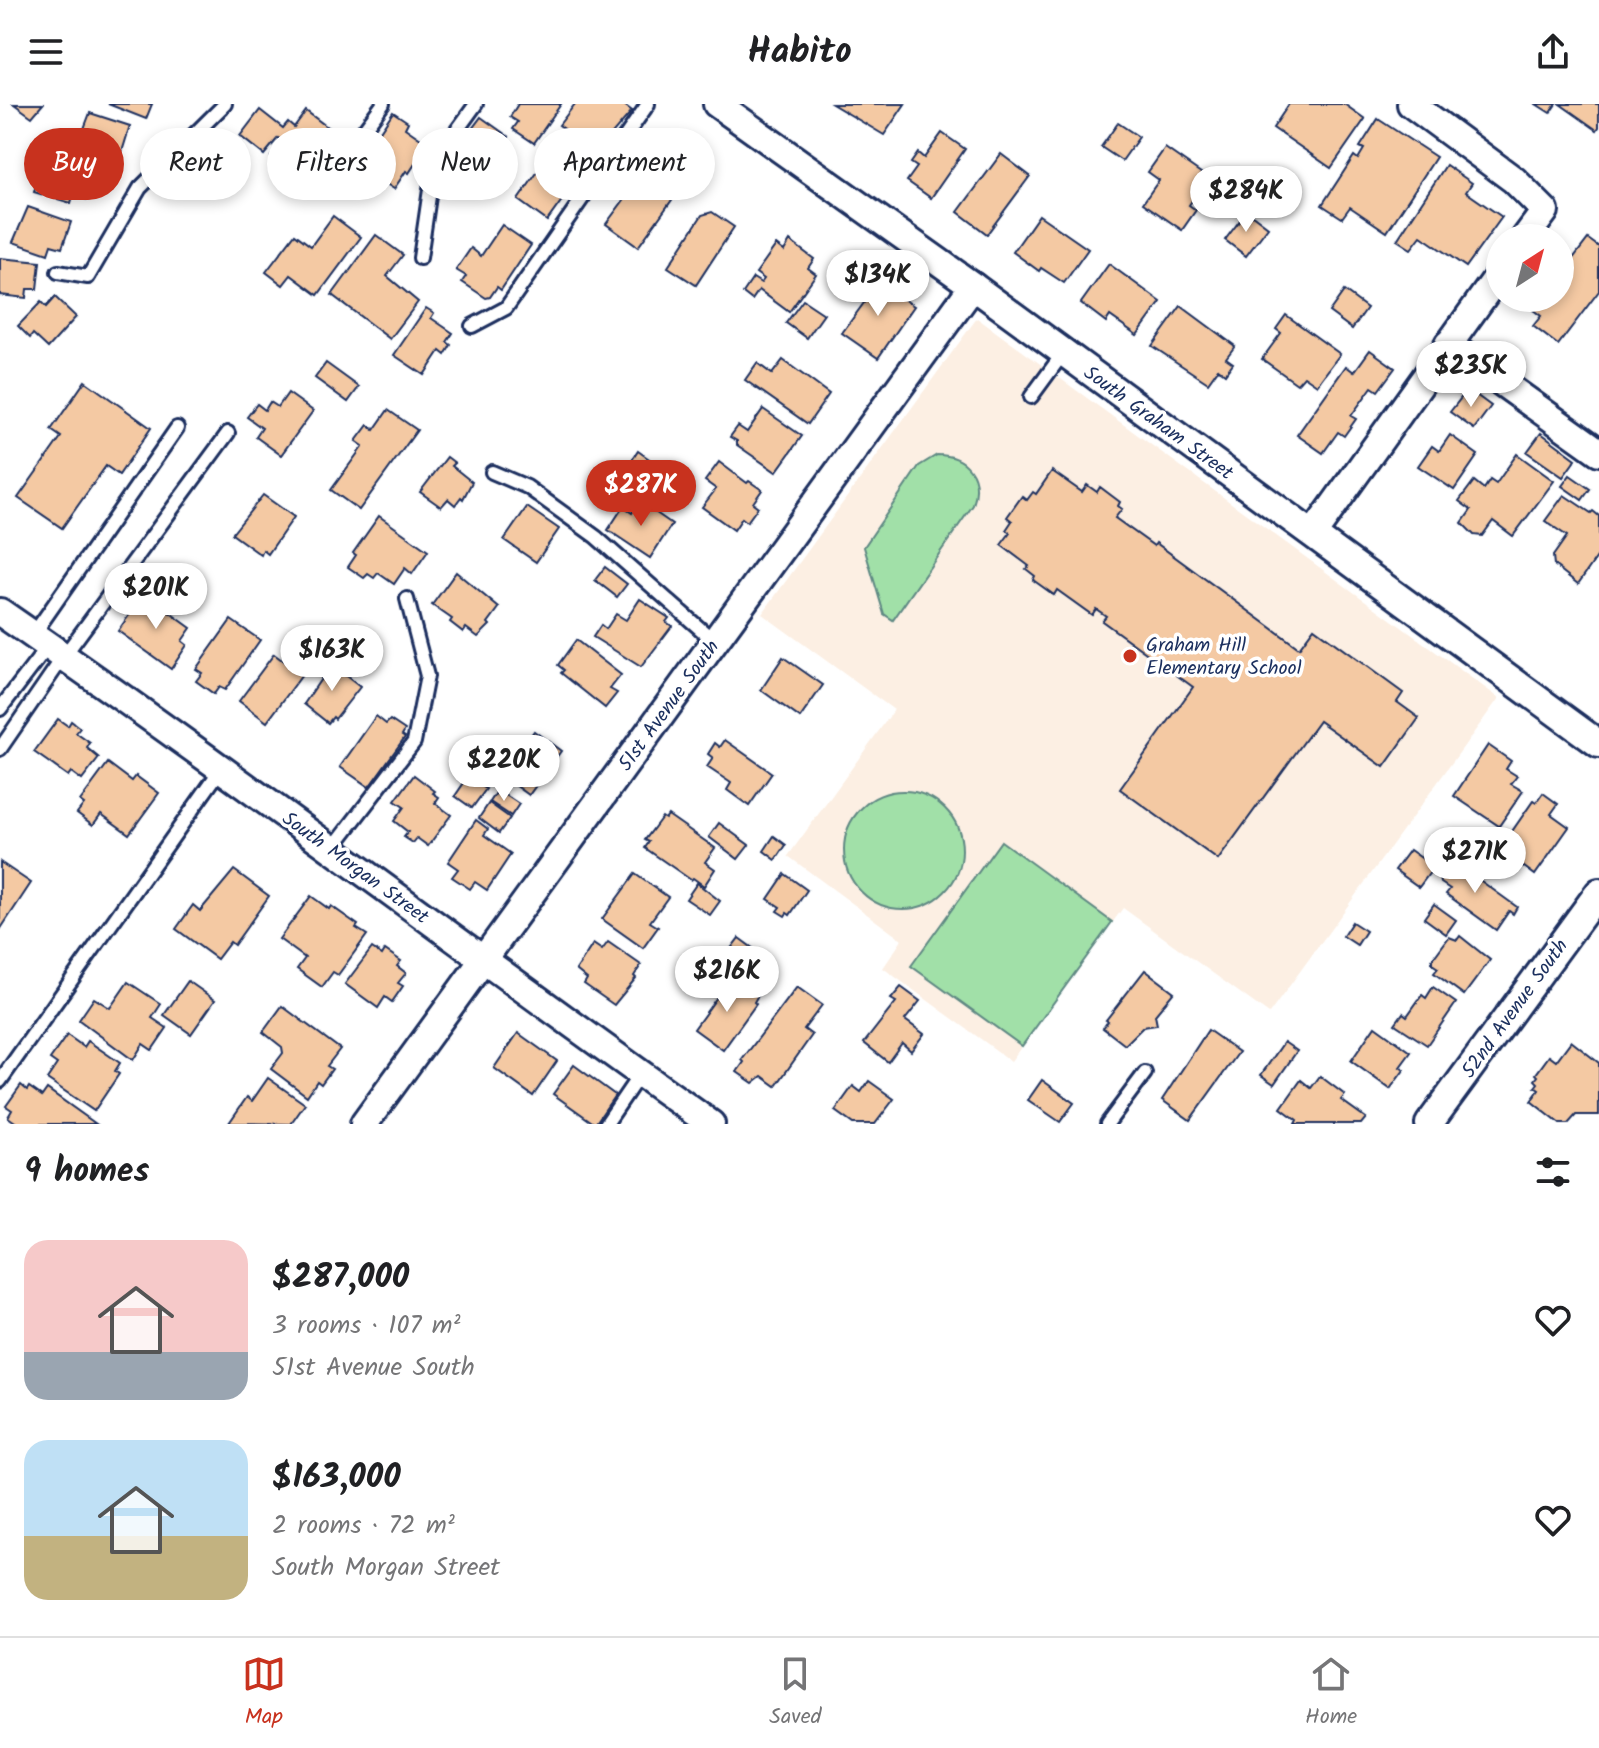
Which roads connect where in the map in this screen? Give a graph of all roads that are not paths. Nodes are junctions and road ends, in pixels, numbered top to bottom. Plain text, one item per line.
1 (225, 104) edge
2 (383, 104) edge
3 (476, 104) edge
4 (648, 104) edge
5 (717, 104) edge
6 (1411, 104) edge
7 (365, 128) edge
8 (1535, 224) edge
9 (420, 258) dead end
10 (58, 272) dead end
11 (973, 286) junction
12 (1486, 292) edge
13 (472, 326) dead end
14 (1448, 344) junction
15 (1064, 352) junction
16 (1031, 397) dead end
17 (177, 428) dead end
18 (228, 433) dead end
19 (1599, 452) edge
20 (492, 472) dead end
21 (1313, 534) junction
22 (407, 599) dead end
23 (0, 612) edge
24 (714, 641) junction
25 (49, 646) junction
26 (0, 709) edge
27 (1599, 744) edge
28 (0, 749) edge
29 (221, 769) junction
30 (332, 849) junction
31 (1599, 892) edge
32 (483, 961) junction
33 (1145, 1073) dead end
34 (640, 1074) junction
35 (0, 1081) edge
36 (364, 1124) edge
37 (606, 1124) edge
38 (711, 1124) edge
39 (1107, 1124) edge
40 (1429, 1124) edge

1 - 10 lane
2 - 7 lane
3 - 9 lane
4 - 13 lane
5 - 11 street, South Graham Street
6 - 8 street
11 - 15 street, South Graham Street
11 - 24 street, 51st Avenue South
12 - 14 street
14 - 19 street
14 - 21 street
15 - 16 lane
15 - 21 street, South Graham Street
17 - 25 lane
18 - 25 lane
20 - 24 lane
21 - 27 street, South Graham Street
22 - 30 lane
23 - 25 street, South Morgan Street
24 - 32 street, 51st Avenue South
25 - 26 lane
25 - 28 lane
25 - 29 street, South Morgan Street
29 - 30 street, South Morgan Street
29 - 35 lane
30 - 32 street, South Morgan Street
31 - 40 street, 52nd Avenue South
32 - 34 street, South Morgan Street
32 - 36 street, 51st Avenue South
33 - 39 lane
34 - 37 lane
34 - 38 street, South Morgan Street

